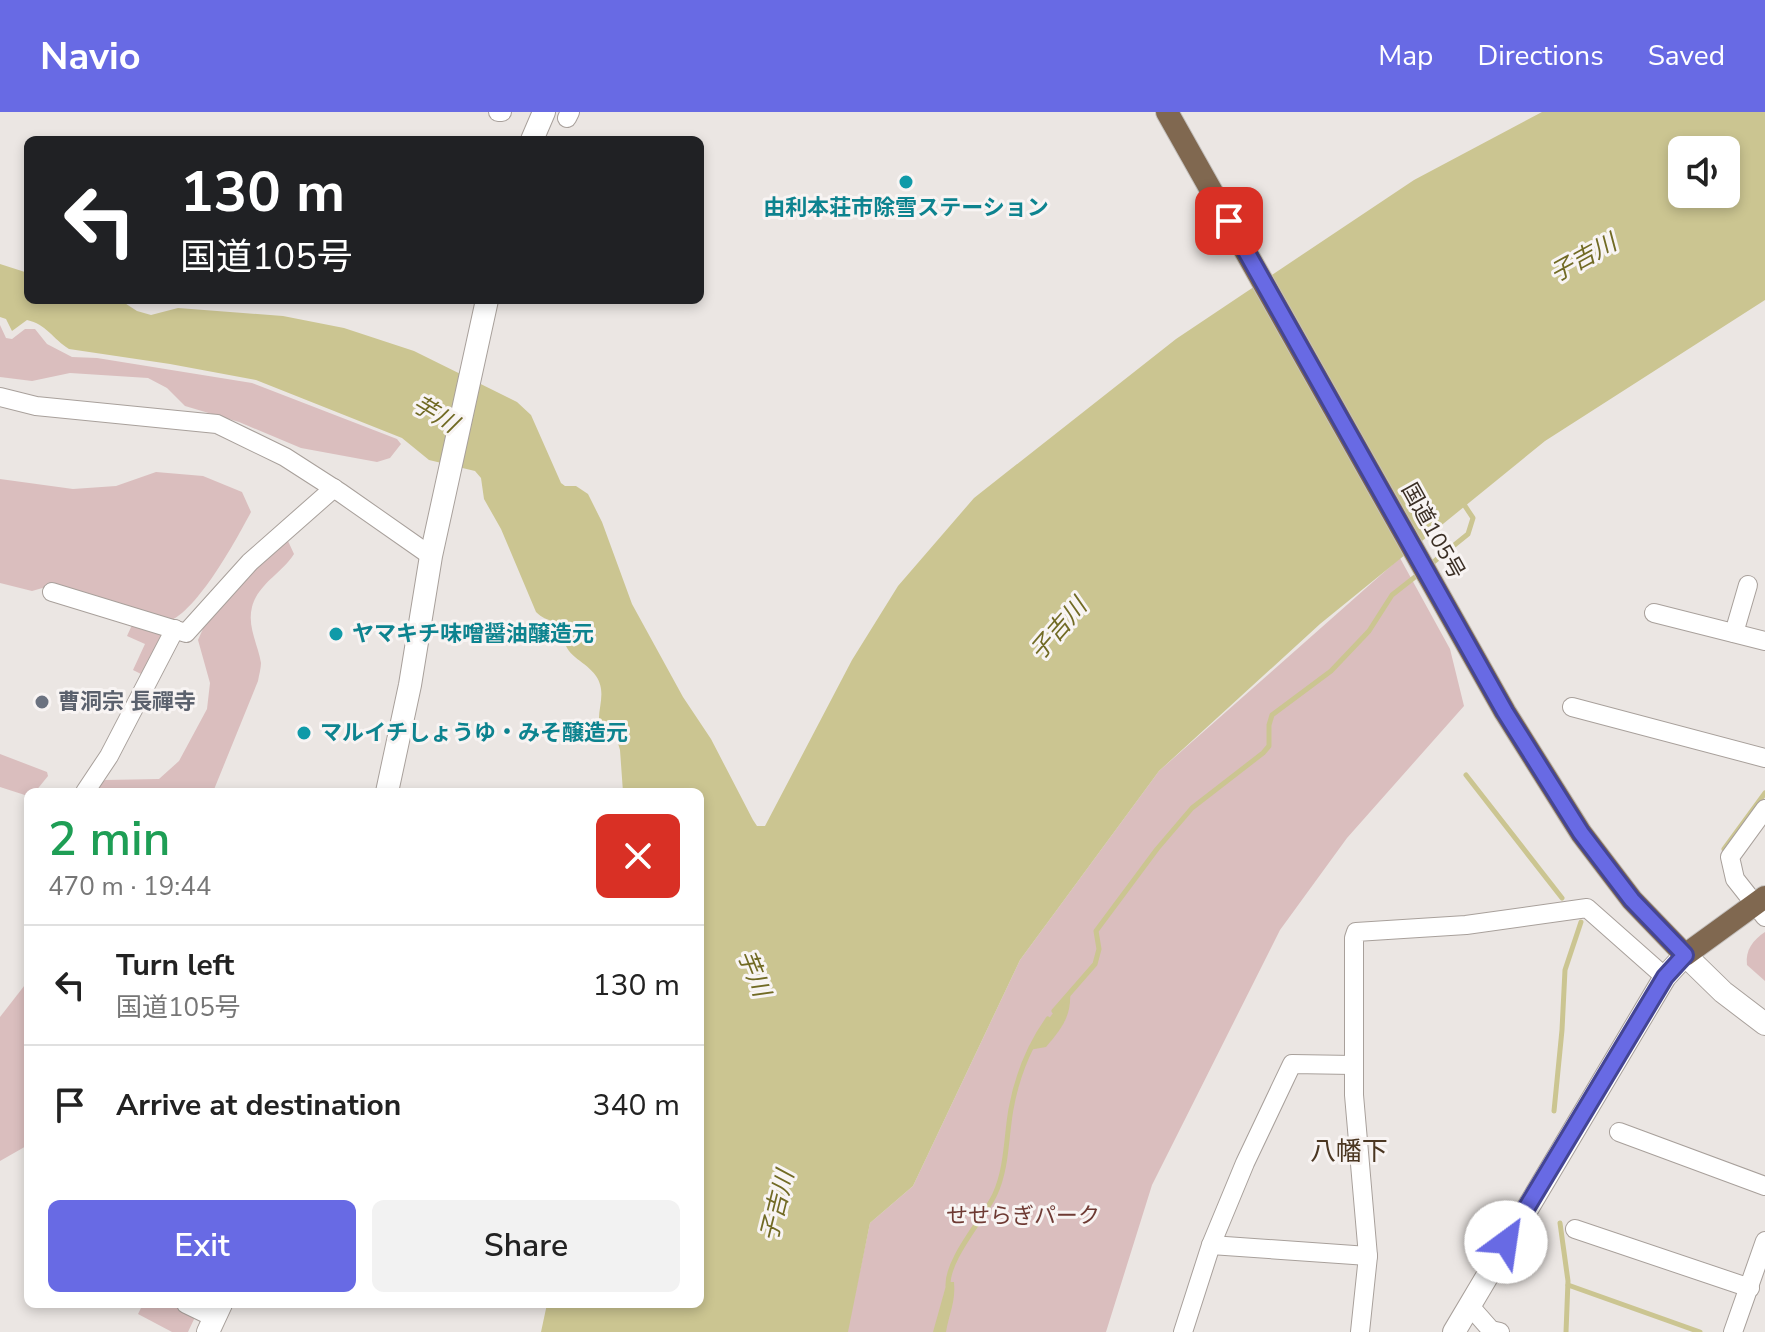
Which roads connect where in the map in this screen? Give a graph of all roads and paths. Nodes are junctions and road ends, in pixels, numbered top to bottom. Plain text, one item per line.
1 (544, 112) edge
2 (1167, 112) edge
3 (534, 136) edge
4 (486, 304) edge
5 (0, 397) edge
6 (334, 488) junction
7 (431, 556) junction
8 (1748, 585) dead end
9 (52, 592) dead end
10 (1654, 613) dead end
11 (175, 629) junction
12 (1734, 633) junction
13 (1765, 641) edge
14 (1572, 707) dead end
15 (1765, 758) edge
16 (88, 788) edge
17 (388, 788) edge
18 (1765, 809) edge
19 (1761, 906) edge
20 (1685, 955) junction
21 (1665, 977) junction
22 (1765, 1024) edge
23 (1353, 1065) junction
24 (1619, 1132) dead end
25 (1765, 1186) edge
26 (1575, 1229) dead end
27 (1765, 1241) edge
28 (1211, 1245) junction
29 (1368, 1256) junction
30 (1750, 1288) junction
31 (1469, 1305) junction
32 (194, 1308) edge
33 (215, 1318) edge
34 (1494, 1331) edge
35 (1183, 1332) edge
36 (1360, 1332) edge
37 (1454, 1332) edge
38 (1733, 1332) edge

1 - 3 street
2 - 20 highway, 国道105号
4 - 7 street
5 - 6 street
6 - 7 street
6 - 11 street
7 - 17 street
8 - 12 street
9 - 11 street
10 - 12 street
11 - 16 street
12 - 13 street
14 - 15 street
18 - 19 street
19 - 20 highway
20 - 21 street
20 - 22 street
21 - 23 street
21 - 31 street
23 - 28 street
23 - 29 street
24 - 25 street
26 - 30 street
27 - 30 street
28 - 29 street
28 - 35 street
29 - 36 street
30 - 38 street
31 - 34 street
31 - 37 street
32 - 33 street

